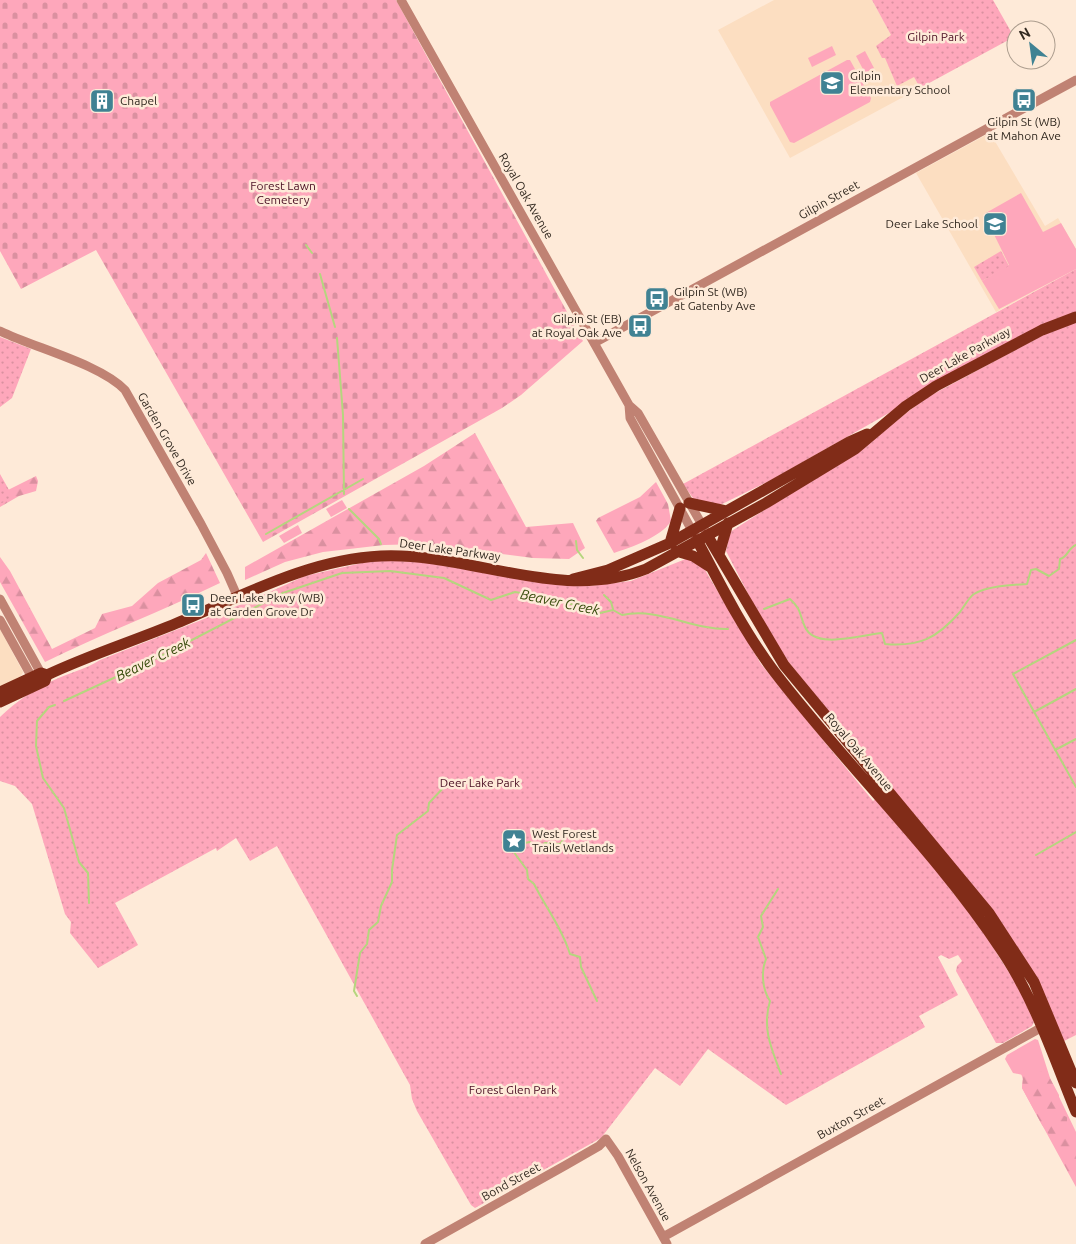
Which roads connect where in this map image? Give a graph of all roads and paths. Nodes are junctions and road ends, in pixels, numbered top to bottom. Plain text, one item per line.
1 (401, 0) edge
2 (1076, 80) edge
3 (1076, 317) edge
4 (0, 331) edge
5 (594, 343) junction
6 (875, 431) junction
7 (685, 505) junction
8 (726, 512) junction
9 (728, 523) junction
10 (699, 533) junction
11 (673, 547) junction
12 (718, 554) junction
13 (711, 567) junction
14 (238, 598) junction
15 (0, 599) edge
16 (0, 620) edge
17 (40, 678) junction
18 (0, 692) edge
19 (0, 702) edge
20 (882, 793) junction
21 (1046, 1025) junction
22 (1076, 1083) edge
23 (1076, 1112) edge
24 (606, 1139) joint
25 (665, 1241) edge
26 (425, 1244) edge

1 - 5 street, Royal Oak Avenue
2 - 5 street, Gilpin Street
3 - 6 main road, Deer Lake Parkway
4 - 14 street, Garden Grove Drive
5 - 7 street, Royal Oak Avenue
6 - 8 main road, Deer Lake Parkway
6 - 9 main road, Deer Lake Parkway
7 - 8 main road
7 - 10 street, Royal Oak Avenue
7 - 11 main road
8 - 10 main road, Deer Lake Parkway
9 - 10 main road, Deer Lake Parkway
9 - 12 main road
10 - 11 main road, Deer Lake Parkway
10 - 12 main road, Royal Oak Avenue
10 - 13 main road, Royal Oak Avenue
11 - 13 main road
11 - 14 main road, Deer Lake Parkway
12 - 20 main road, Royal Oak Avenue
13 - 20 main road, Royal Oak Avenue
14 - 17 main road, Deer Lake Parkway
15 - 17 street
16 - 17 street
17 - 18 main road, Deer Lake Parkway
17 - 19 main road, Deer Lake Parkway
20 - 21 main road, Royal Oak Avenue
21 - 22 main road, Royal Oak Avenue
21 - 23 main road, Royal Oak Avenue
21 - 25 street, Buxton Street
24 - 25 street, Nelson Avenue
24 - 26 street, Bond Street

